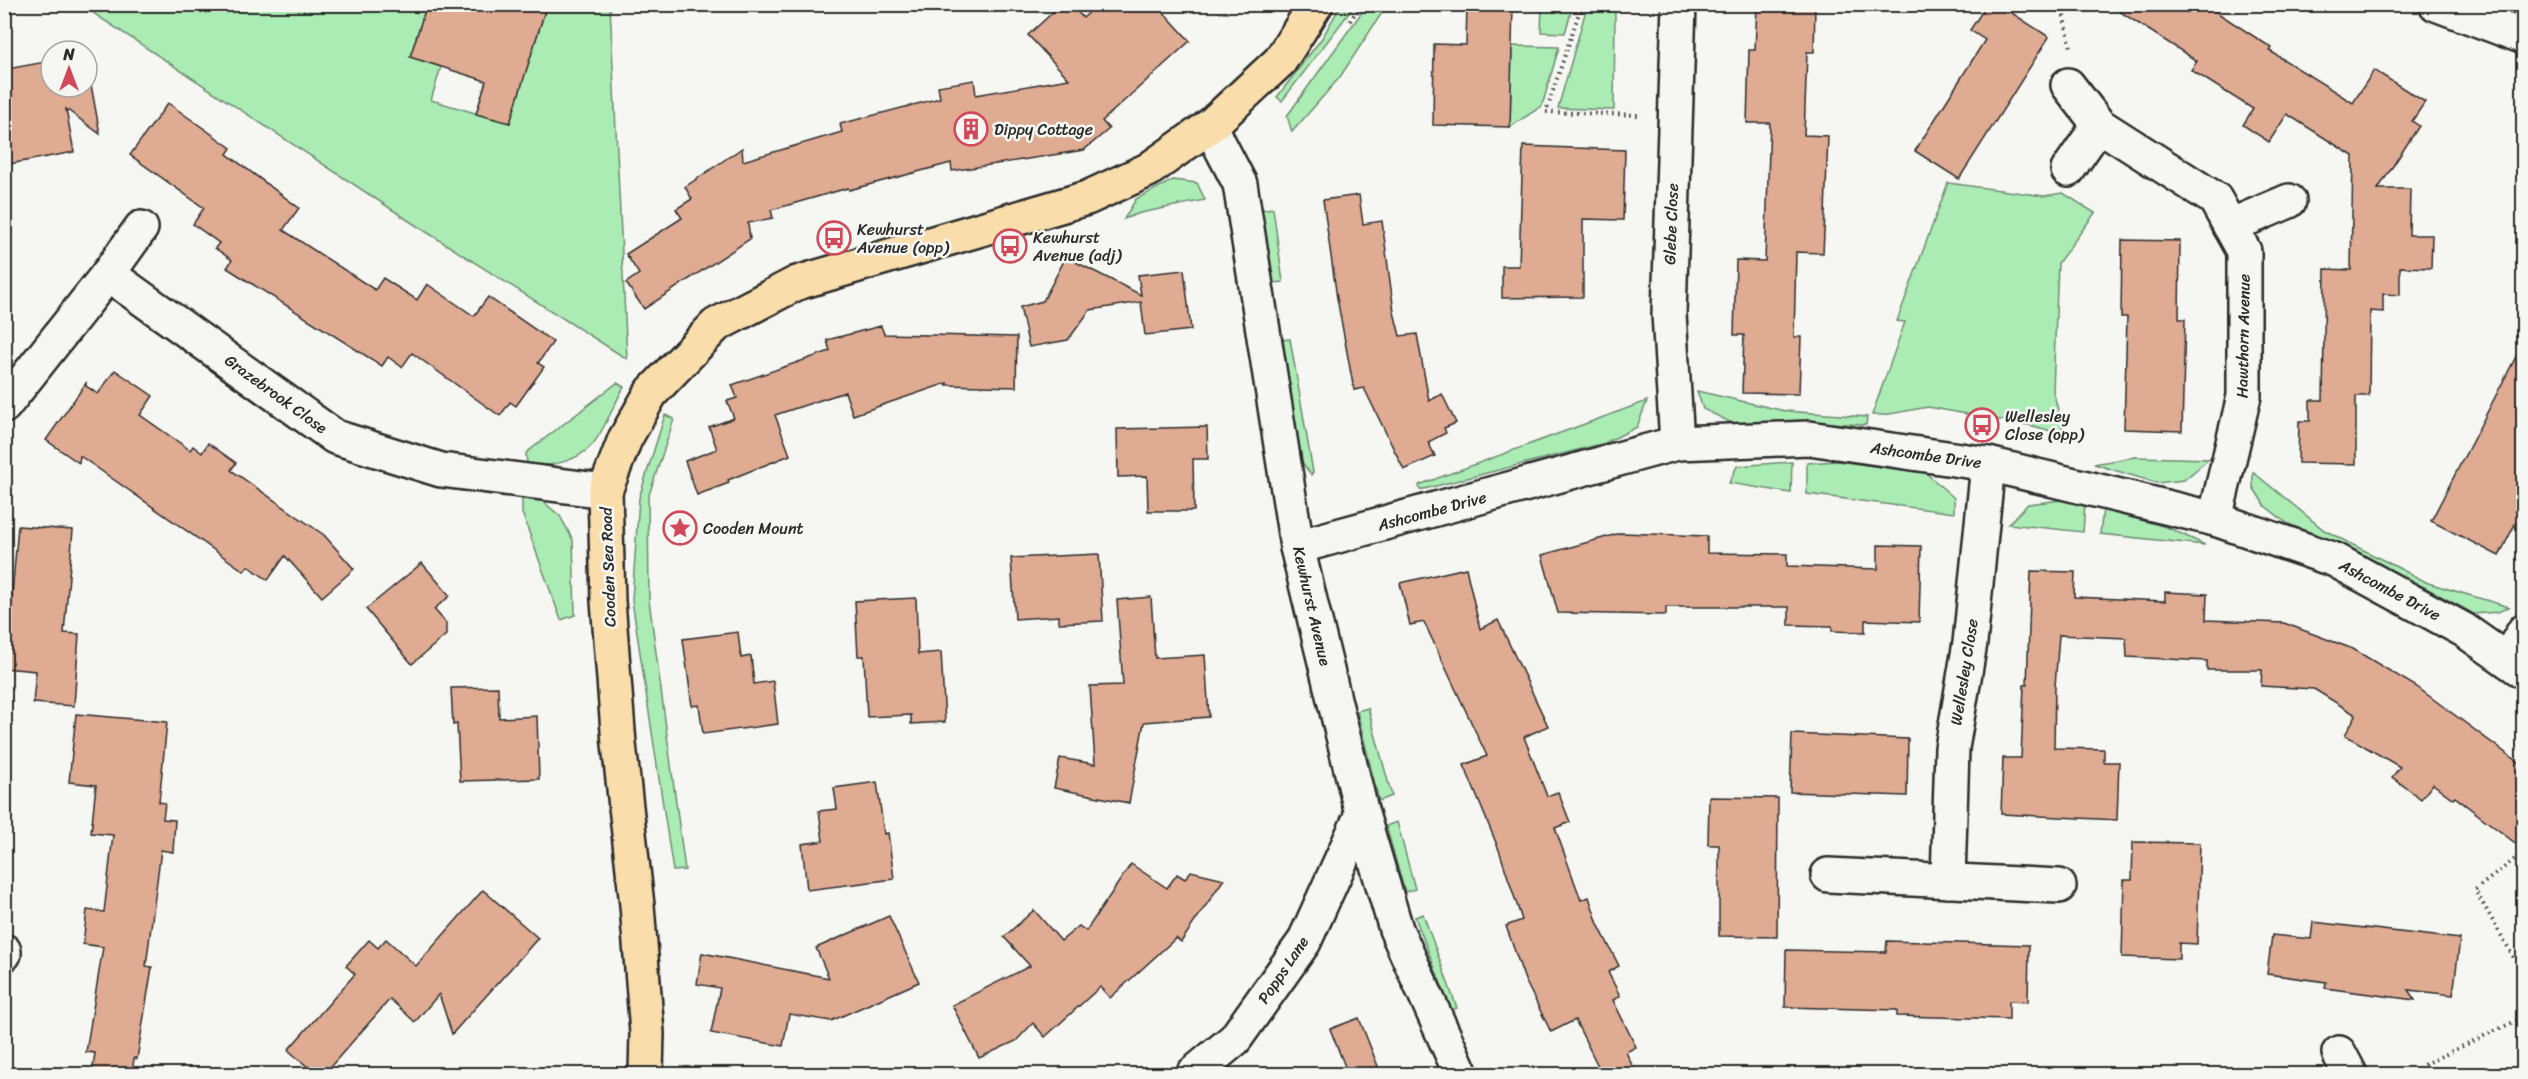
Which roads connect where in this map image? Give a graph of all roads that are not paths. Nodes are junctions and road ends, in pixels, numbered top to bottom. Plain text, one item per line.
1 (1316, 4) edge
2 (1679, 4) edge
3 (2436, 4) edge
4 (2523, 37) edge
5 (2068, 85) road end
6 (2099, 125) junction
7 (1210, 126) junction
8 (2068, 170) dead end
9 (2289, 201) dead end
10 (2230, 226) junction
11 (141, 228) dead end
12 (108, 274) junction
13 (4, 406) edge
14 (1677, 444) junction
15 (1988, 464) junction
16 (605, 491) junction
17 (2215, 519) junction
18 (1297, 547) junction
19 (2523, 631) edge
20 (2515, 666) edge
21 (1362, 814) junction
22 (1828, 875) dead end
23 (1948, 881) junction
24 (2059, 886) dead end
25 (646, 1074) edge
26 (1193, 1074) edge
27 (1461, 1074) edge

1 - 7 main road, Cooden Sea Road
2 - 14 street, Glebe Close
3 - 4 street
5 - 6 street, Hawthorn Avenue
6 - 8 street
6 - 10 street, Hawthorn Avenue
7 - 16 main road, Cooden Sea Road
7 - 18 street, Kewhurst Avenue
9 - 10 street
10 - 17 street, Hawthorn Avenue
11 - 12 street
12 - 13 street
12 - 16 street, Grazebrook Close
14 - 15 street, Ashcombe Drive
14 - 18 street, Ashcombe Drive
15 - 17 street, Ashcombe Drive
15 - 23 street, Wellesley Close
16 - 25 main road, Cooden Sea Road
17 - 20 street, Ashcombe Drive
18 - 21 street, Kewhurst Avenue
19 - 20 street
21 - 26 street, Popps Lane
21 - 27 street, Kewhurst Avenue
22 - 23 street
23 - 24 street

